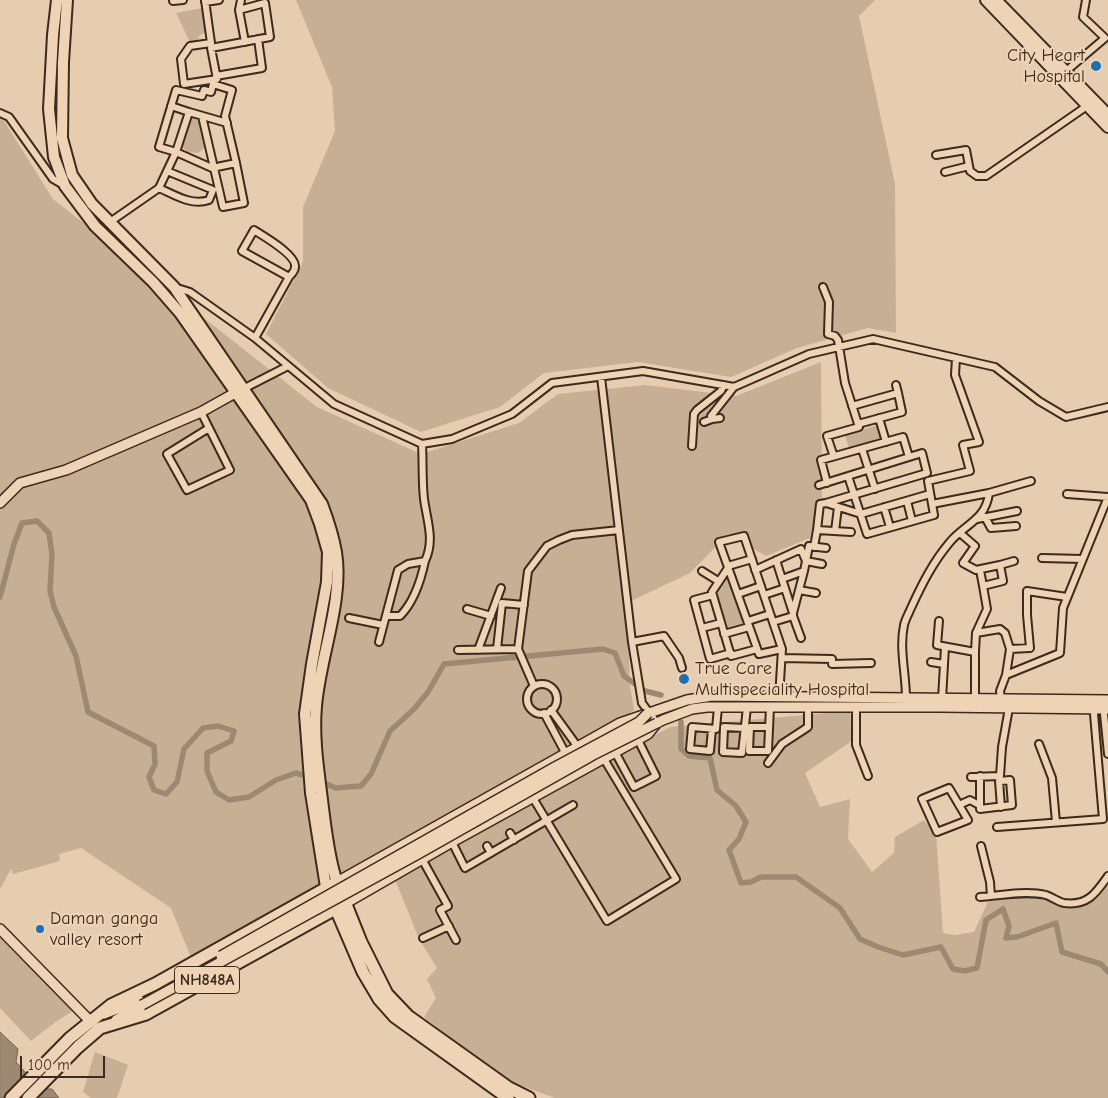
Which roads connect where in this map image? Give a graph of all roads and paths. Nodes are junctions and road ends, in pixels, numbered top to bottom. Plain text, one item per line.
1 (57, 0) edge
2 (67, 0) edge
3 (173, 0) edge
4 (183, 0) edge
5 (219, 0) edge
6 (241, 0) edge
7 (986, 0) edge
8 (996, 0) edge
9 (1086, 0) edge
10 (205, 1) edge
11 (239, 10) junction
12 (258, 39) junction
13 (245, 42) junction
14 (211, 45) junction
15 (1066, 72) junction
16 (216, 76) junction
17 (171, 106) junction
18 (1087, 106) junction
19 (0, 112) edge
20 (190, 112) junction
21 (1108, 115) edge
22 (202, 116) junction
23 (227, 123) junction
24 (1108, 127) edge
25 (176, 152) junction
26 (936, 155) dead end
27 (236, 163) junction
28 (969, 166) junction
29 (214, 168) junction
30 (167, 171) junction
31 (945, 172) dead end
32 (65, 186) junction
33 (159, 188) junction
34 (216, 189) junction
35 (110, 222) junction
36 (290, 277) junction
37 (174, 287) junction
38 (823, 287) dead end
39 (255, 338) junction
40 (839, 347) junction
41 (956, 358) junction
42 (288, 366) junction
43 (601, 377) junction
44 (724, 385) junction
45 (896, 385) dead end
46 (734, 387) junction
47 (238, 391) junction
48 (898, 393) junction
49 (852, 406) junction
50 (1108, 407) edge
51 (201, 412) junction
52 (720, 418) dead end
53 (879, 418) junction
54 (712, 420) junction
55 (704, 422) dead end
56 (858, 424) junction
57 (209, 428) junction
58 (886, 442) junction
59 (422, 444) junction
60 (692, 446) dead end
61 (862, 449) junction
62 (833, 454) dead end
63 (909, 457) junction
64 (869, 470) junction
65 (848, 476) junction
66 (927, 477) junction
67 (1031, 481) dead end
68 (827, 483) junction
69 (819, 485) dead end
70 (875, 488) junction
71 (989, 492) junction
72 (930, 494) junction
73 (1067, 494) dead end
74 (854, 495) junction
75 (907, 501) junction
76 (0, 503) edge
77 (826, 503) junction
78 (932, 504) junction
79 (838, 507) junction
80 (884, 507) junction
81 (1017, 512) dead end
82 (861, 514) junction
83 (985, 517) junction
84 (977, 519) junction
85 (912, 521) junction
86 (1016, 526) dead end
87 (890, 527) junction
88 (619, 530) junction
89 (817, 530) junction
90 (836, 531) junction
91 (851, 532) dead end
92 (960, 533) junction
93 (814, 547) junction
94 (826, 548) dead end
95 (1042, 558) dead end
96 (752, 559) junction
97 (1082, 559) junction
98 (776, 560) junction
99 (426, 561) junction
100 (806, 561) junction
101 (1014, 561) dead end
102 (822, 564) dead end
103 (1000, 565) junction
104 (728, 567) junction
105 (755, 570) junction
106 (980, 570) junction
107 (702, 571) dead end
108 (804, 571) junction
109 (782, 579) junction
110 (718, 581) junction
111 (761, 586) junction
112 (983, 586) junction
113 (501, 588) dead end
114 (785, 588) junction
115 (799, 590) junction
116 (738, 594) junction
117 (816, 594) dead end
118 (712, 595) junction
119 (764, 595) junction
120 (1067, 597) junction
121 (499, 602) junction
122 (524, 605) junction
123 (467, 609) dead end
124 (770, 614) junction
125 (793, 615) junction
126 (386, 616) junction
127 (491, 616) junction
128 (349, 618) dead end
129 (939, 621) dead end
130 (773, 622) junction
131 (721, 623) junction
132 (748, 624) junction
133 (383, 625) junction
134 (702, 628) junction
135 (976, 633) junction
136 (724, 634) junction
137 (801, 638) dead end
138 (379, 642) dead end
139 (632, 642) junction
140 (945, 647) junction
141 (498, 649) junction
142 (518, 649) junction
143 (757, 649) junction
144 (782, 649) junction
145 (1010, 649) junction
146 (458, 650) dead end
147 (478, 650) junction
148 (975, 652) junction
149 (731, 653) junction
150 (782, 658) junction
151 (931, 662) dead end
152 (871, 663) dead end
153 (944, 664) junction
154 (682, 668) dead end
155 (1006, 675) junction
156 (534, 686) junction
157 (906, 698) junction
158 (942, 699) junction
159 (975, 699) junction
160 (1001, 700) junction
161 (1108, 700) edge
162 (776, 704) junction
163 (856, 706) junction
164 (718, 707) junction
165 (746, 707) junction
166 (808, 707) junction
167 (1009, 708) junction
168 (1096, 709) junction
169 (551, 710) junction
170 (1106, 712) edge
171 (544, 713) junction
172 (648, 714) junction
173 (657, 723) junction
174 (769, 727) junction
175 (744, 728) junction
176 (712, 729) junction
177 (638, 740) junction
178 (1039, 744) dead end
179 (576, 746) junction
180 (566, 752) junction
181 (615, 752) junction
182 (1108, 754) edge
183 (604, 758) junction
184 (768, 763) dead end
185 (313, 766) junction
186 (586, 768) junction
187 (576, 774) junction
188 (868, 776) dead end
189 (971, 776) dead end
190 (980, 776) junction
191 (999, 778) junction
192 (533, 798) junction
193 (572, 805) dead end
194 (959, 805) junction
195 (979, 805) junction
196 (1001, 807) junction
197 (546, 821) junction
198 (1056, 822) junction
199 (997, 827) dead end
200 (510, 833) dead end
201 (514, 840) junction
202 (452, 842) junction
203 (487, 846) dead end
204 (981, 846) dead end
205 (491, 853) junction
206 (422, 859) junction
207 (1108, 876) edge
208 (332, 884) junction
209 (991, 896) junction
210 (980, 897) dead end
211 (341, 906) junction
212 (449, 926) junction
213 (0, 929) edge
214 (423, 938) dead end
215 (456, 940) dead end
216 (141, 1002) junction
217 (97, 1022) junction
218 (74, 1042) junction
219 (11, 1098) edge
220 (28, 1098) edge
221 (508, 1098) edge
222 (529, 1098) edge

1 - 32 main road
2 - 35 main road
3 - 4 street
5 - 10 street
6 - 11 street
7 - 18 main road
8 - 15 main road
9 - 15 street
10 - 14 street
11 - 12 street
11 - 13 street
12 - 13 street
12 - 16 street
13 - 14 street
14 - 16 street
14 - 16 street
15 - 21 main road
17 - 20 street
17 - 23 street
17 - 25 street
18 - 24 main road
18 - 28 street
19 - 32 street
20 - 22 street
20 - 25 street
22 - 23 street
22 - 29 street
23 - 27 street
25 - 29 street
25 - 30 street
26 - 28 street
27 - 29 street
27 - 34 street
28 - 31 street
29 - 34 street
30 - 33 street
30 - 34 street
32 - 47 main road
33 - 34 street
33 - 35 street
35 - 37 main road
36 - 36 street
36 - 39 street
37 - 39 street
37 - 47 main road
38 - 40 street
39 - 42 street
40 - 41 street
40 - 46 street
40 - 49 street
41 - 50 street
41 - 66 street
42 - 47 street
42 - 59 street
43 - 44 street
43 - 59 street
43 - 88 street
44 - 46 street
44 - 60 street
45 - 48 street
46 - 54 street
47 - 51 main road
47 - 185 main road
48 - 49 street
48 - 53 street
49 - 56 street
51 - 57 street
51 - 76 main road
52 - 54 street
53 - 56 street
53 - 58 street
54 - 55 street
56 - 62 street
57 - 57 street
58 - 61 street
58 - 63 street
59 - 99 street
61 - 64 street
61 - 68 street
63 - 64 street
63 - 66 street
64 - 65 street
64 - 70 street
65 - 68 street
65 - 74 street
66 - 70 street
66 - 72 street
67 - 71 street
68 - 69 street
70 - 74 street
71 - 78 street
71 - 84 street
72 - 75 street
72 - 78 street
73 - 97 street
74 - 77 street
74 - 82 street
75 - 80 street
75 - 85 street
77 - 79 street
77 - 89 street
78 - 85 street
79 - 82 street
79 - 90 street
80 - 82 street
80 - 87 street
81 - 83 street
82 - 87 street
83 - 84 street
83 - 86 street
84 - 92 street
85 - 87 street
88 - 122 street
88 - 139 street
89 - 90 street
89 - 93 street
90 - 91 street
92 - 106 street
92 - 157 street
93 - 94 street
93 - 100 street
95 - 97 street
96 - 104 street
96 - 104 street
96 - 105 street
97 - 120 street
98 - 100 street
98 - 105 street
98 - 109 street
99 - 126 street
99 - 126 street
100 - 102 street
100 - 108 street
101 - 103 street
103 - 106 street
103 - 112 street
104 - 110 street
104 - 116 street
105 - 111 street
106 - 112 street
107 - 110 street
108 - 109 street
108 - 115 street
109 - 114 street
110 - 118 street
111 - 116 street
111 - 119 street
112 - 135 street
113 - 121 street
114 - 119 street
114 - 125 street
115 - 117 street
115 - 125 street
116 - 132 street
118 - 131 street
118 - 134 street
119 - 124 street
120 - 145 street
120 - 155 street
121 - 122 street
121 - 127 street
121 - 141 street
122 - 142 street
123 - 127 street
124 - 130 street
124 - 132 street
125 - 130 street
125 - 137 street
126 - 133 street
127 - 147 street
128 - 133 street
129 - 140 street
130 - 144 street
131 - 134 street
131 - 136 street
132 - 136 street
132 - 143 street
133 - 138 street
134 - 149 street
135 - 145 street
135 - 148 street
136 - 149 street
139 - 154 street
139 - 172 street
140 - 148 street
140 - 153 street
141 - 142 street
141 - 147 street
142 - 156 street
143 - 144 street
143 - 149 street
144 - 150 street
145 - 155 street
146 - 147 street
148 - 159 street
150 - 152 street
150 - 162 street
151 - 153 street
153 - 158 street
155 - 160 street
156 - 169 street
156 - 171 street
157 - 158 main road
157 - 162 main road
158 - 159 main road
159 - 160 main road
160 - 161 main road
162 - 165 main road
162 - 166 main road
162 - 172 main road
162 - 174 street
163 - 166 main road
163 - 167 main road
163 - 188 street
164 - 165 main road
164 - 173 main road
164 - 176 street
165 - 175 street
166 - 184 street
167 - 168 main road
167 - 191 street
168 - 170 main road
168 - 198 street
169 - 171 street
169 - 179 street
170 - 182 street
171 - 180 street
172 - 173 street
172 - 179 main road
172 - 216 main road, bridge
173 - 177 main road
173 - 216 main road, bridge
174 - 174 street
175 - 175 street
176 - 176 street
177 - 181 main road
177 - 181 street
178 - 198 street
179 - 180 main road
179 - 186 street
180 - 187 street
180 - 208 main road
181 - 183 main road
183 - 186 main road
183 - 197 street
185 - 208 main road
185 - 208 main road
186 - 187 main road
187 - 192 main road
189 - 190 street
190 - 191 street
190 - 195 street
191 - 196 street
191 - 196 street
192 - 197 street
192 - 202 main road
193 - 197 street
194 - 194 street
194 - 195 street
195 - 196 street
197 - 201 street
198 - 199 street
200 - 201 street
201 - 205 street
202 - 205 street
202 - 206 main road
203 - 205 street
204 - 209 street
206 - 211 main road
206 - 212 street
207 - 209 street
208 - 211 highway
208 - 217 highway
209 - 210 street
211 - 217 highway, NH848A
211 - 221 highway
211 - 222 highway
212 - 214 street
212 - 215 street
213 - 217 main road
216 - 217 main road
217 - 218 highway, NH848A
218 - 219 highway, NH848A
218 - 220 highway, NH848A

